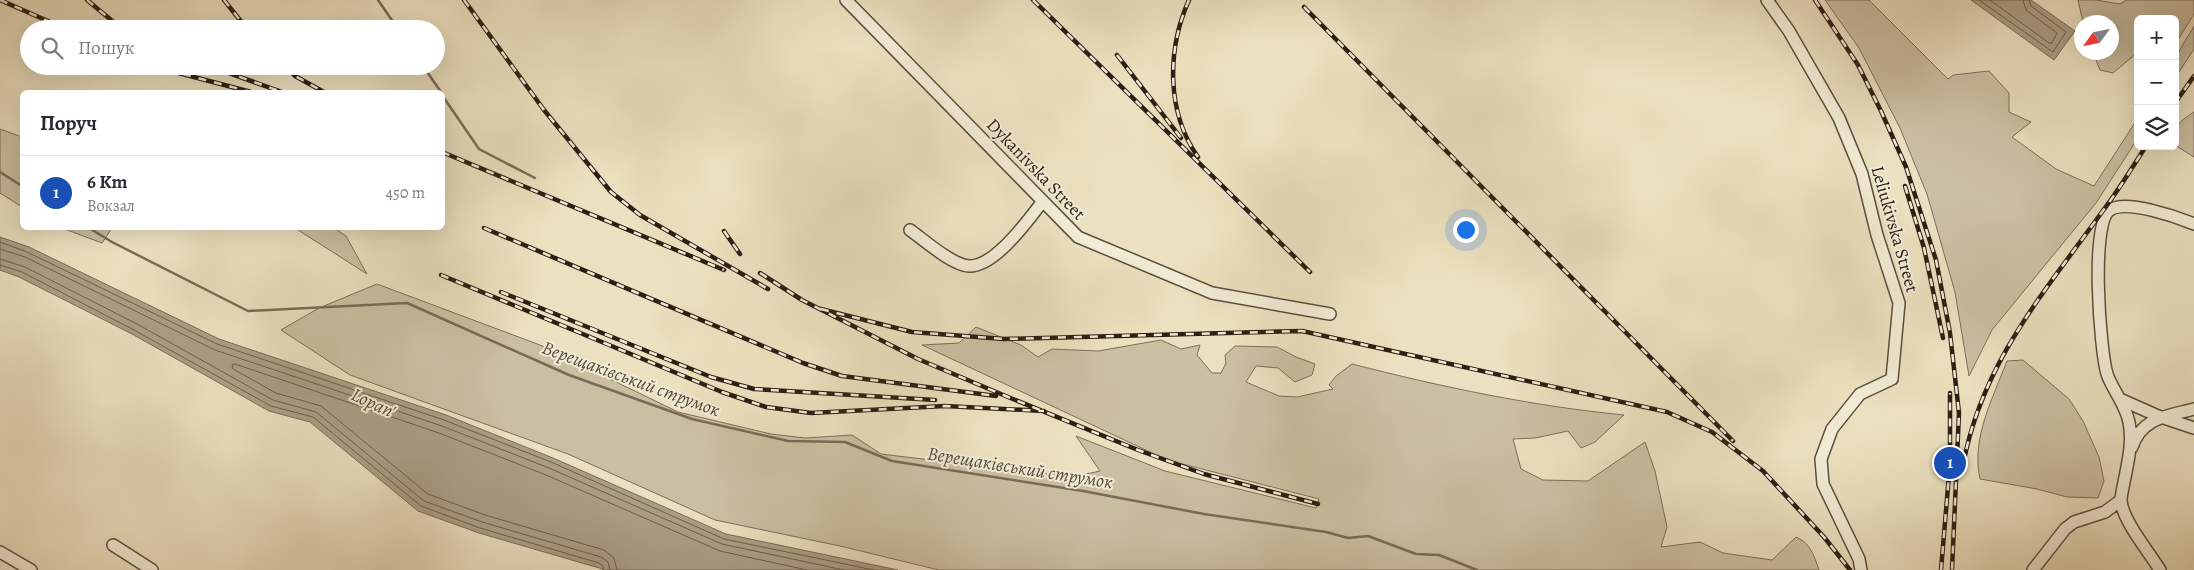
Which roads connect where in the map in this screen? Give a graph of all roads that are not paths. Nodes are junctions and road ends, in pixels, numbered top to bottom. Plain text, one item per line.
1 (846, 0) edge
2 (1767, 0) edge
3 (1043, 200) junction
4 (2194, 224) edge
5 (910, 230) dead end
6 (1330, 314) dead end
7 (2122, 400) junction
8 (2194, 408) edge
9 (2160, 417) junction
10 (2194, 428) edge
11 (2130, 451) junction
12 (2121, 500) junction
13 (112, 545) dead end
14 (0, 552) edge
15 (31, 570) edge
16 (152, 570) edge
17 (1861, 570) edge
18 (2034, 570) edge
19 (2160, 570) edge

1 - 3 street, Dykanivska Street
2 - 17 street, Leliukivska Street
3 - 5 street
3 - 6 street, Dykanivska Street
4 - 7 street
7 - 9 street
7 - 11 street
8 - 9 street
9 - 10 street
9 - 11 street
11 - 12 street
12 - 18 street
12 - 19 street
13 - 16 street
14 - 15 street

